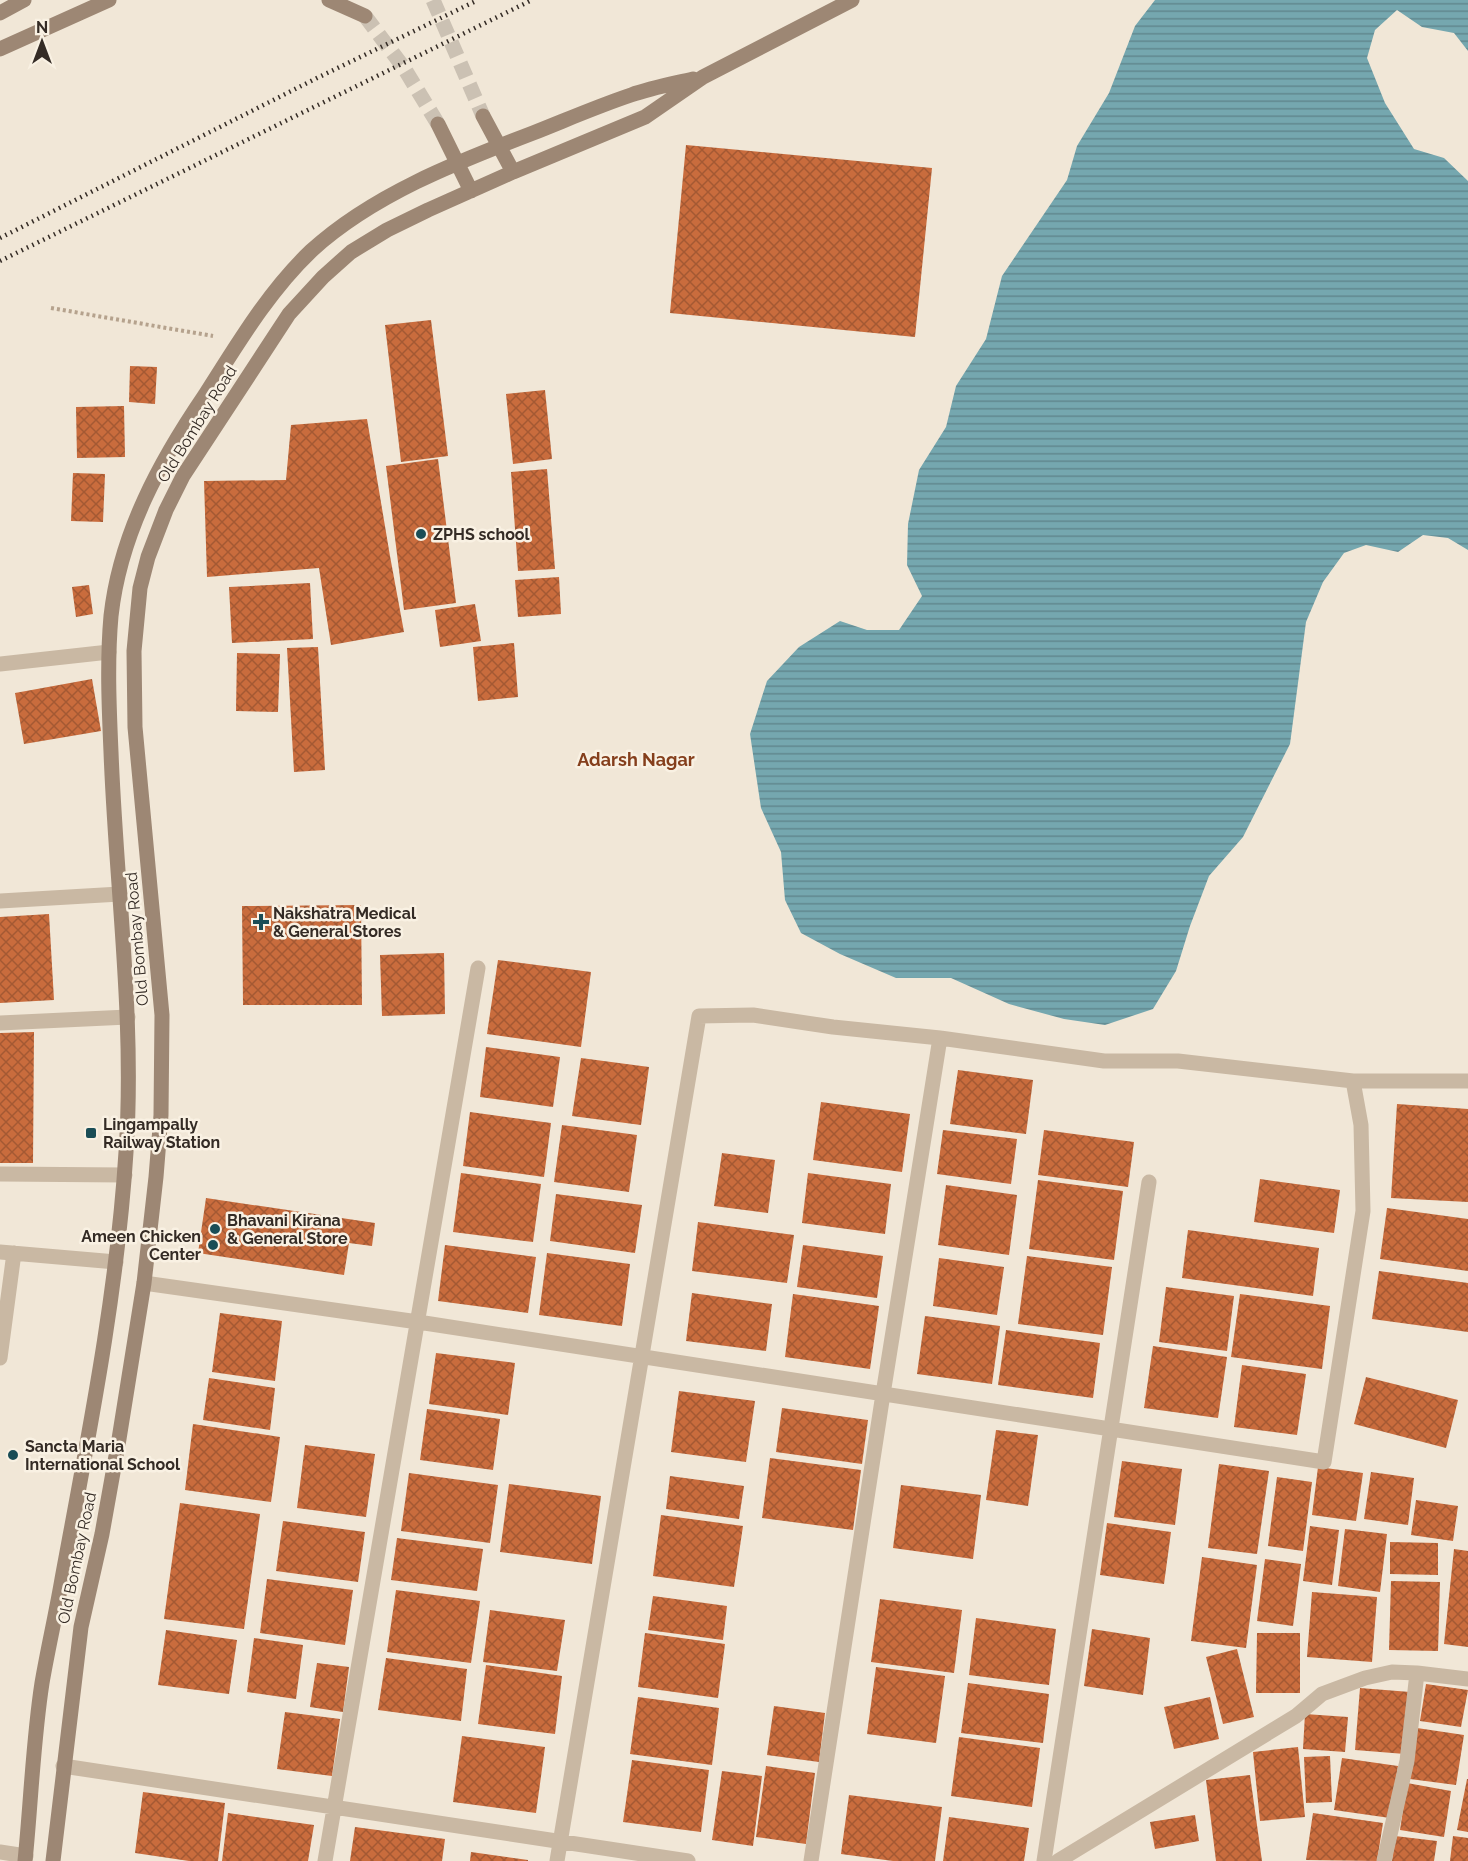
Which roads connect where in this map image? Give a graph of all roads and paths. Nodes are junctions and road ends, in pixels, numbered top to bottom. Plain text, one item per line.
1 (24, 0) edge
2 (109, 0) edge
3 (329, 0) edge
4 (852, 0) edge
5 (0, 13) edge
6 (365, 16) tunnel mouth
7 (0, 49) edge
8 (703, 77) junction
9 (483, 116) tunnel mouth
10 (438, 124) tunnel mouth
11 (499, 146) junction
12 (458, 164) junction
13 (513, 172) junction
14 (471, 191) junction
15 (51, 308) dead end
16 (241, 340) junction
17 (109, 652) junction
18 (0, 664) edge
19 (120, 894) junction
20 (0, 901) edge
21 (478, 968) dead end
22 (128, 1017) junction
23 (0, 1023) edge
24 (940, 1038) junction
25 (1353, 1081) junction
26 (1468, 1081) edge
27 (0, 1174) edge
28 (125, 1175) junction
29 (1149, 1182) dead end
30 (7, 1253) edge
31 (116, 1262) junction
32 (144, 1283) junction
33 (418, 1322) junction
34 (642, 1357) junction
35 (0, 1358) edge
36 (883, 1394) junction
37 (1111, 1429) junction
38 (1417, 1673) junction
39 (1468, 1679) edge
40 (63, 1767) junction
41 (335, 1806) junction
42 (561, 1841) junction
43 (0, 1852) edge
44 (26, 1858) edge
45 (645, 1858) edge
46 (53, 1861) edge
47 (326, 1861) edge
48 (557, 1861) edge
49 (688, 1861) edge
50 (811, 1861) edge
51 (1044, 1861) edge
52 (1058, 1861) edge
53 (1384, 1861) edge

1 - 5 main road
2 - 7 main road
3 - 6 main road
4 - 8 main road
8 - 11 main road, Old Bombay Road
8 - 13 main road, Old Bombay Road
9 - 11 main road
10 - 12 main road
11 - 12 main road, Old Bombay Road
11 - 13 main road
12 - 14 main road
12 - 16 main road, Old Bombay Road
13 - 14 main road, Old Bombay Road
14 - 32 main road, Old Bombay Road
15 - 16 path
16 - 17 main road, Old Bombay Road
17 - 18 street
17 - 19 main road, Old Bombay Road
19 - 20 street
19 - 22 main road, Old Bombay Road
21 - 33 street
22 - 23 street
22 - 28 main road, Old Bombay Road
24 - 25 street
24 - 34 street
24 - 36 street
25 - 26 street
25 - 37 street
27 - 28 street
28 - 31 main road, Old Bombay Road
29 - 37 street
30 - 31 street
30 - 35 street
31 - 44 main road, Old Bombay Road
32 - 33 street
32 - 40 main road, Old Bombay Road
33 - 34 street
33 - 41 street
34 - 36 street
34 - 42 street
36 - 37 street
36 - 50 street
37 - 51 street
38 - 39 street
38 - 52 street
38 - 53 street
40 - 41 street
40 - 46 main road, Old Bombay Road
41 - 42 street
41 - 47 street
42 - 45 street
42 - 48 street
43 - 44 street
45 - 49 street

